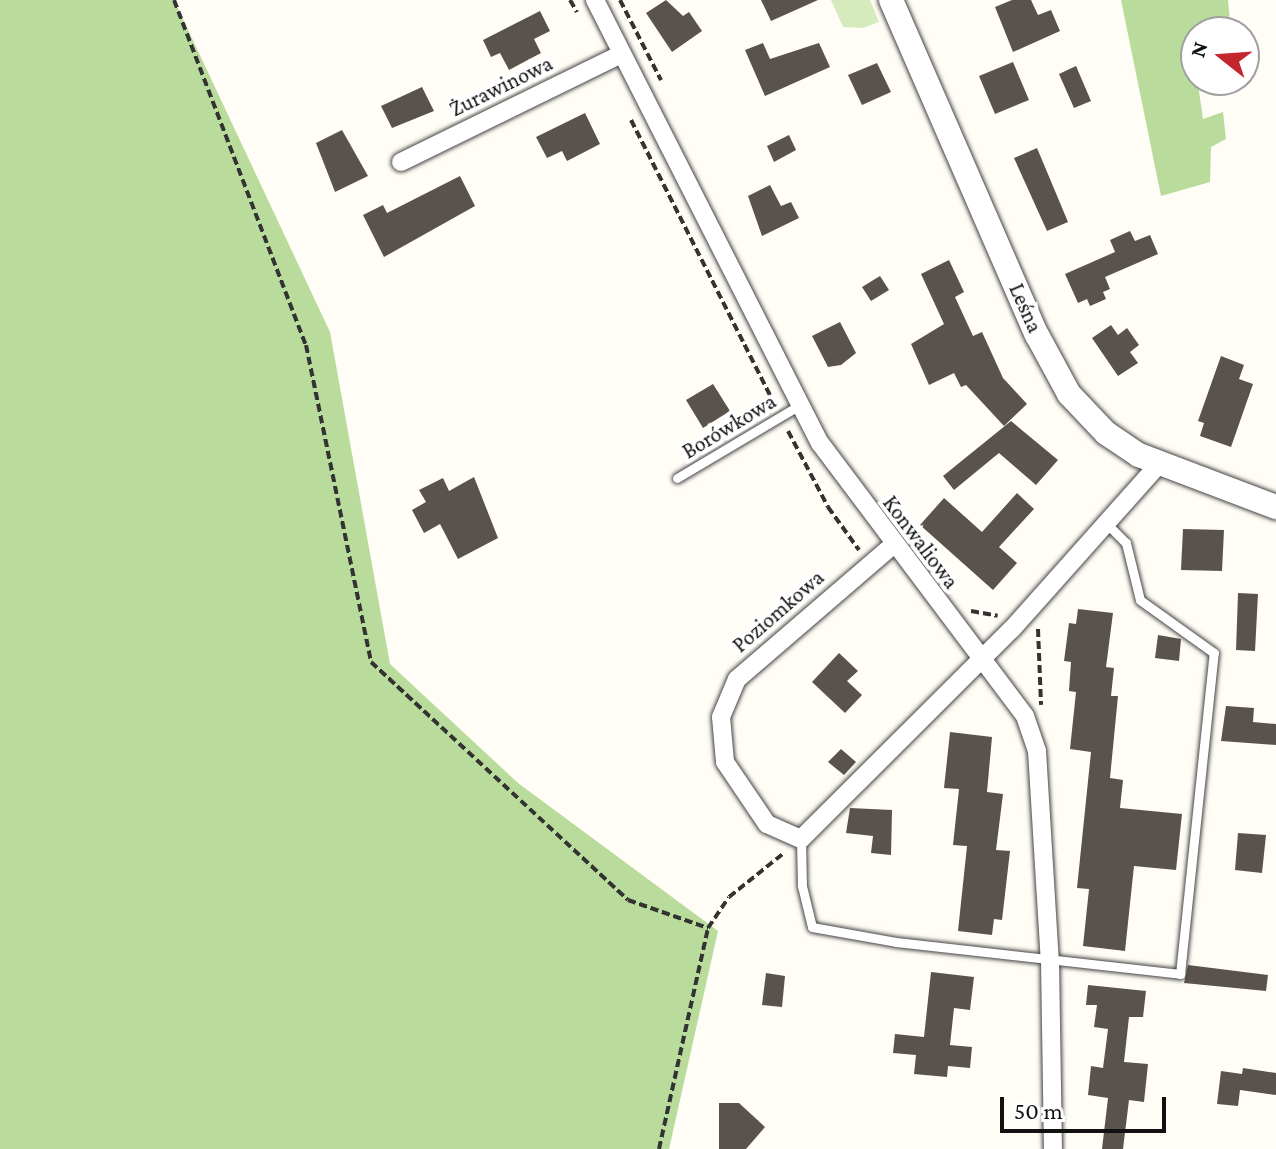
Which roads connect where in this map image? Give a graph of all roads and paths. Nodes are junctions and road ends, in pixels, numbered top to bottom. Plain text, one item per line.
1 (174, 0) edge
2 (595, 0) edge
3 (620, 0) edge
4 (891, 0) edge
5 (621, 54) junction
6 (662, 82) dead end
7 (401, 162) dead end
8 (800, 405) junction
9 (1159, 464) junction
10 (677, 478) dead end
11 (1276, 507) edge
12 (1107, 524) junction
13 (893, 545) junction
14 (961, 609) dead end
15 (998, 616) dead end
16 (1029, 629) dead end
17 (981, 656) junction
18 (1033, 697) dead end
19 (1041, 704) junction
20 (1045, 718) dead end
21 (801, 839) junction
22 (708, 928) junction
23 (1050, 961) junction
24 (659, 1149) edge
25 (1053, 1149) edge

1 - 22 path
2 - 5 street, Konwaliowa
3 - 6 path
4 - 9 street, Leśna
5 - 7 street, Żurawinowa
5 - 8 street, Konwaliowa
8 - 10 lane, Borówkowa
8 - 13 street, Konwaliowa
9 - 11 street, Leśna
9 - 12 street
12 - 17 street
12 - 23 lane
13 - 17 street, Konwaliowa
13 - 21 street, Poziomkowa
14 - 15 path
16 - 19 path
17 - 21 street
17 - 23 street, Konwaliowa
18 - 19 path
19 - 20 path
21 - 22 path
21 - 23 lane
22 - 24 path
23 - 25 street, Konwaliowa

